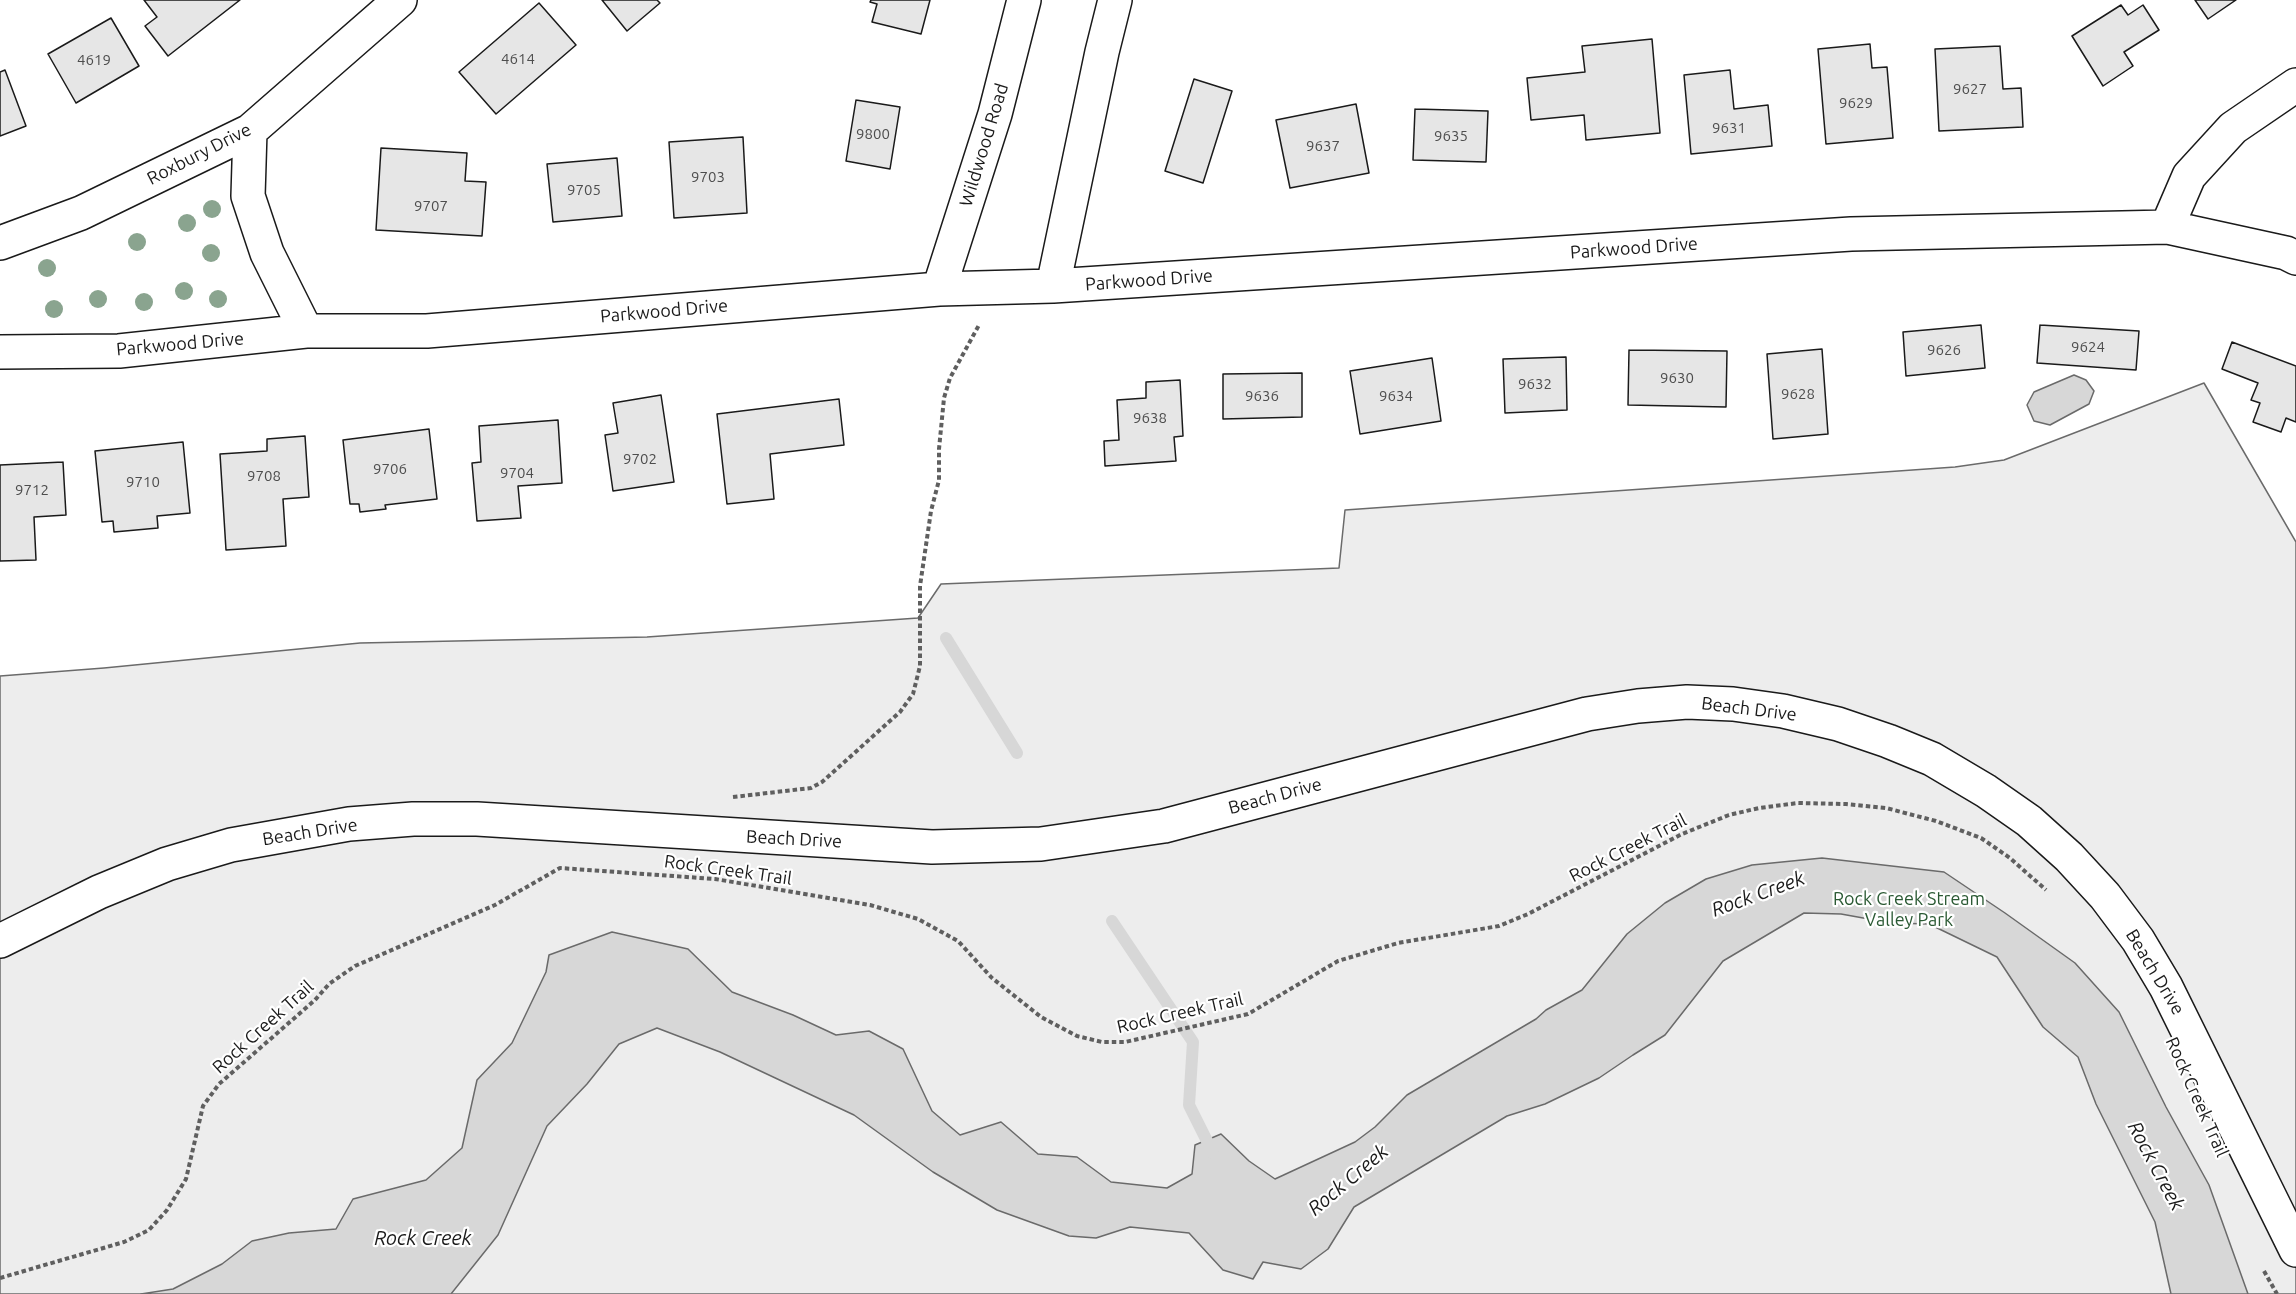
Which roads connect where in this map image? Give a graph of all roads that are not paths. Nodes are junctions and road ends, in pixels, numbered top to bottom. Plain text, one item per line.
1 (400, 0) edge
2 (1024, 0) edge
3 (1115, 0) edge
4 (2296, 85) edge
5 (250, 131) junction
6 (2167, 227) junction
7 (0, 243) edge
8 (2296, 258) edge
9 (1053, 286) junction
10 (939, 289) junction
11 (306, 332) junction
12 (0, 352) edge
13 (0, 941) edge
14 (2296, 1250) edge

1 - 5 street, Roxbury Drive
2 - 10 street, Wildwood Road
3 - 9 street
4 - 6 street
5 - 7 street, Roxbury Drive
5 - 11 street
6 - 8 street, Parkwood Drive
6 - 9 street, Parkwood Drive
9 - 10 street, Parkwood Drive
10 - 11 street, Parkwood Drive
11 - 12 street, Parkwood Drive
13 - 14 street, Beach Drive

